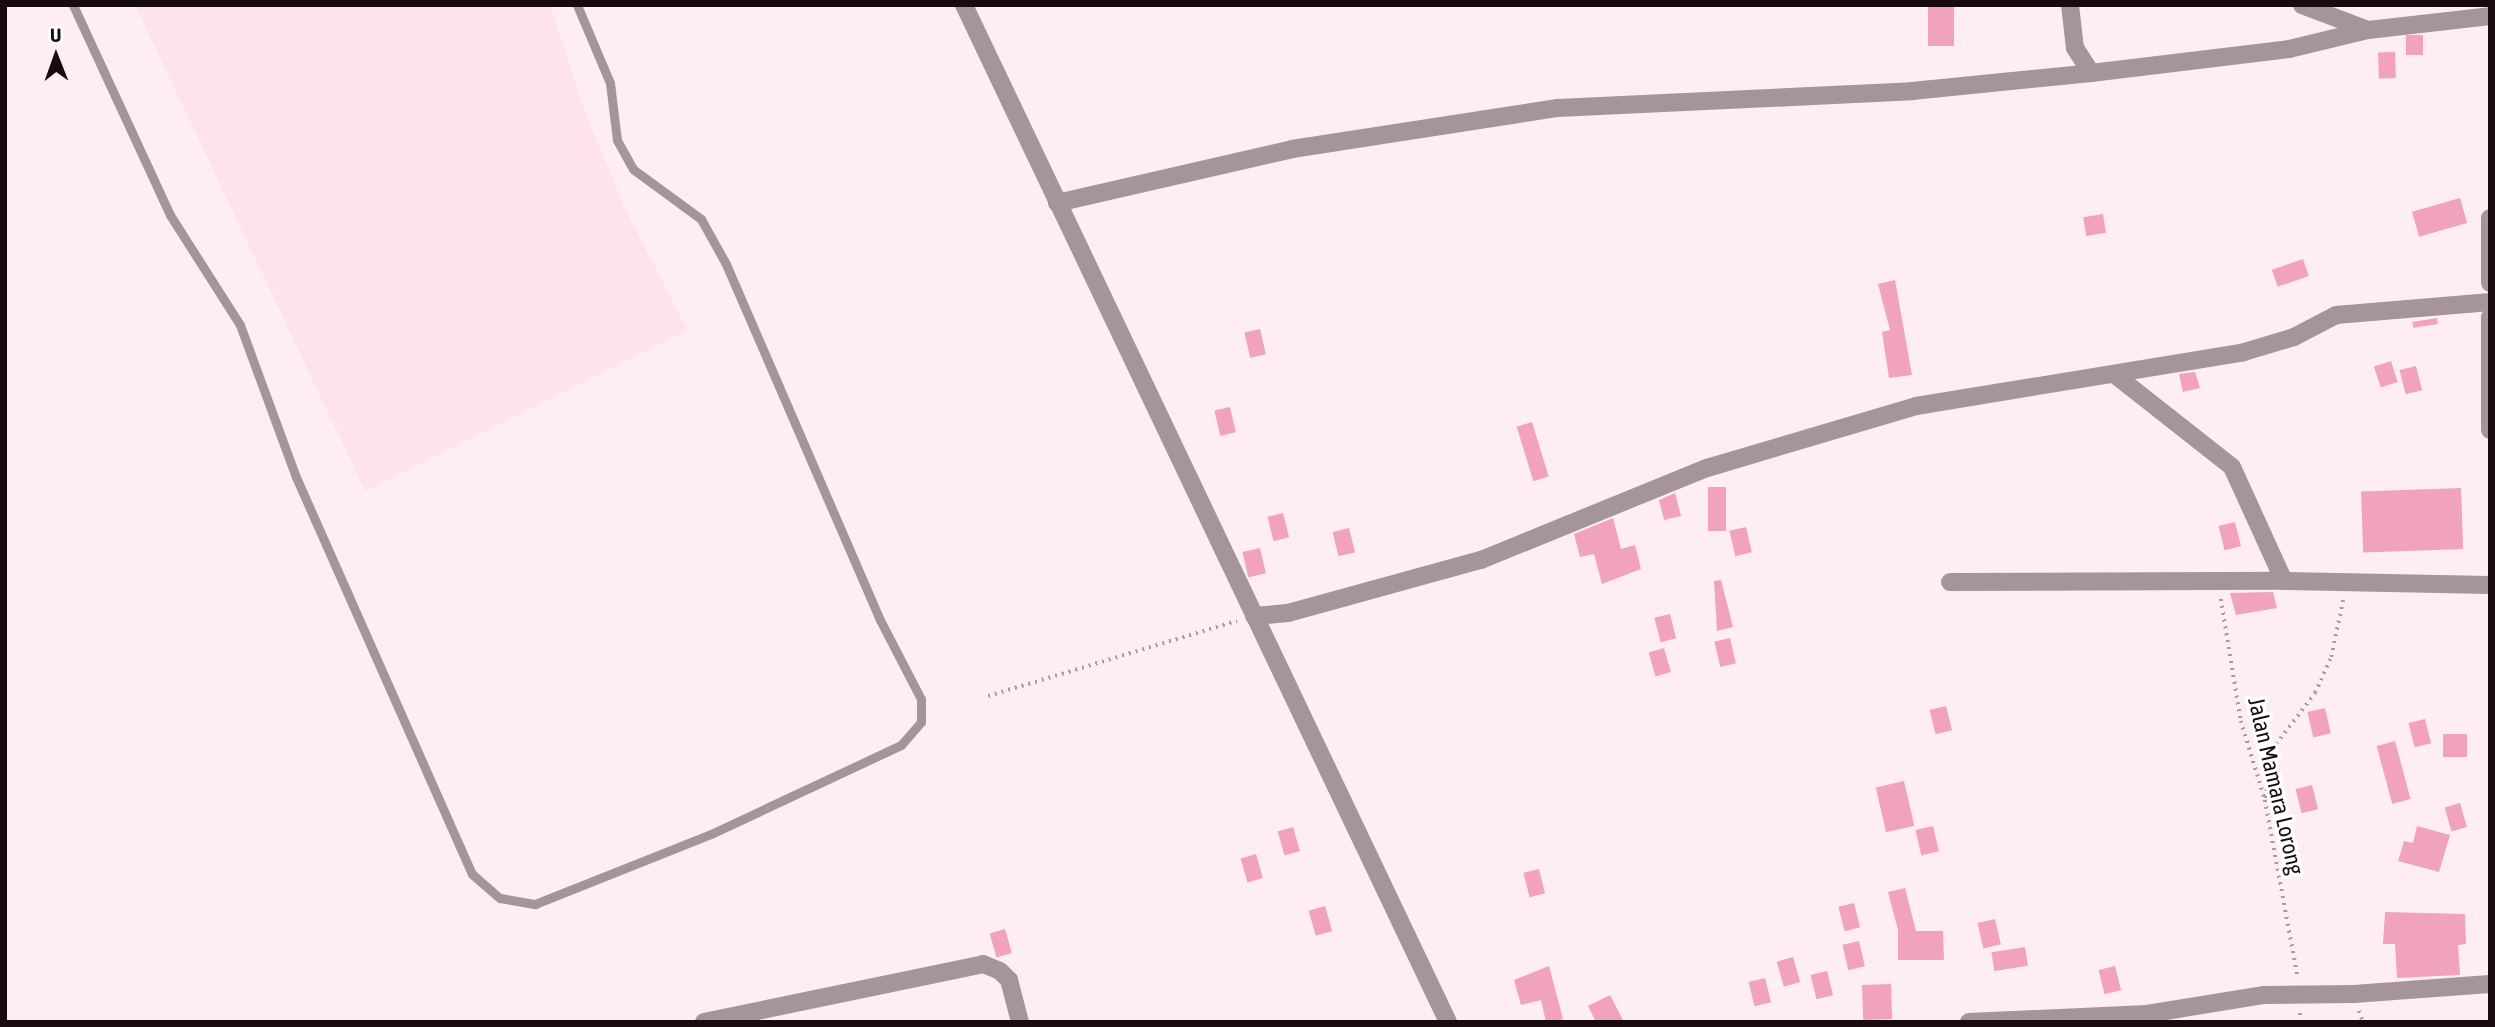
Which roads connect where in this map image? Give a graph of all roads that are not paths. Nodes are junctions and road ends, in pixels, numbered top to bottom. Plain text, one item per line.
1 (73, 5) edge
2 (577, 5) edge
3 (964, 5) edge
4 (2070, 5) edge
5 (2302, 5) edge
6 (2490, 16) edge
7 (2368, 30) junction
8 (2091, 73) junction
9 (1056, 203) junction
10 (2489, 220) edge
11 (2490, 283) edge
12 (2490, 302) edge
13 (2490, 317) edge
14 (2114, 374) junction
15 (2490, 430) edge
16 (2284, 581) junction
17 (1950, 582) dead end
18 (2490, 584) edge
19 (1254, 616) junction
20 (2490, 984) edge
21 (704, 1022) edge
22 (1020, 1022) edge
23 (1447, 1022) edge
24 (1969, 1022) edge

1 - 2 lane
3 - 9 street
4 - 8 street
5 - 7 street
6 - 7 street
7 - 8 street
8 - 9 street
9 - 19 street
10 - 11 street
12 - 14 street
13 - 15 street
14 - 16 street
14 - 19 street
16 - 17 street
16 - 18 street
19 - 23 street
20 - 24 street
21 - 22 street

